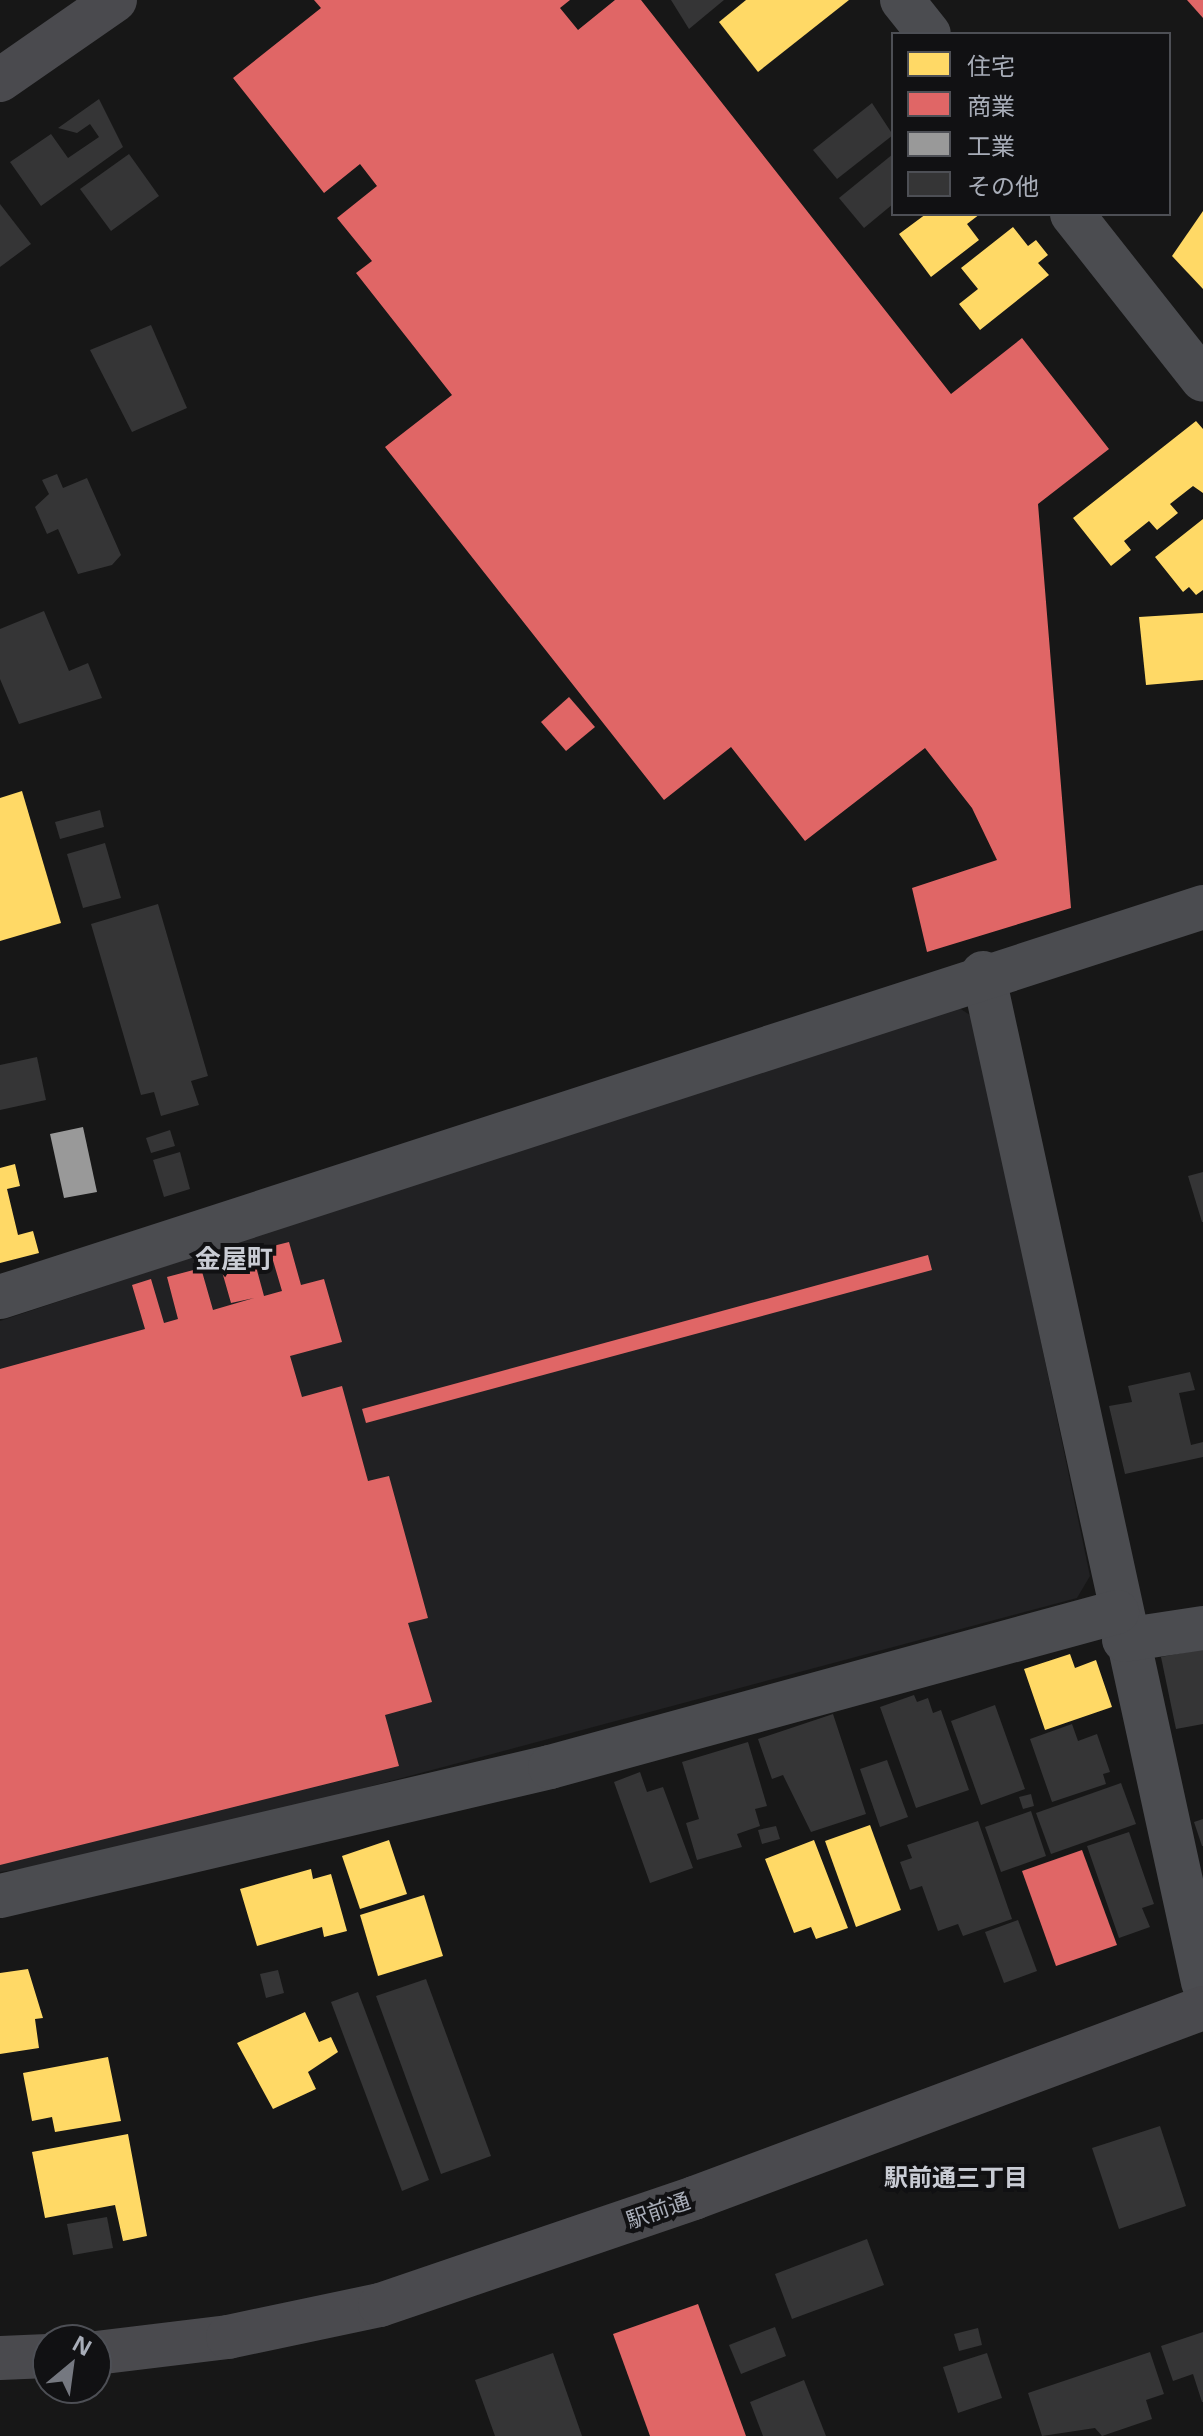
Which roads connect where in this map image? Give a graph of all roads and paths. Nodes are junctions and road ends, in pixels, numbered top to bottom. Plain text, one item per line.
1 (115, 0) edge
2 (902, 0) edge
3 (927, 32) edge
4 (0, 80) edge
5 (1074, 216) edge
6 (1203, 380) edge
7 (1203, 907) edge
8 (983, 973) junction
9 (0, 1297) edge
10 (1120, 1626) junction
11 (1203, 1628) edge
12 (0, 1896) edge
13 (1203, 1982) edge
14 (1203, 2008) edge
15 (112, 2351) edge
16 (32, 2357) edge
17 (0, 2358) edge

1 - 4 street
2 - 3 street
5 - 6 street
7 - 8 street
8 - 9 street
8 - 10 street
10 - 11 street
10 - 12 street
10 - 13 street
14 - 15 street, 駅前通
16 - 17 street

